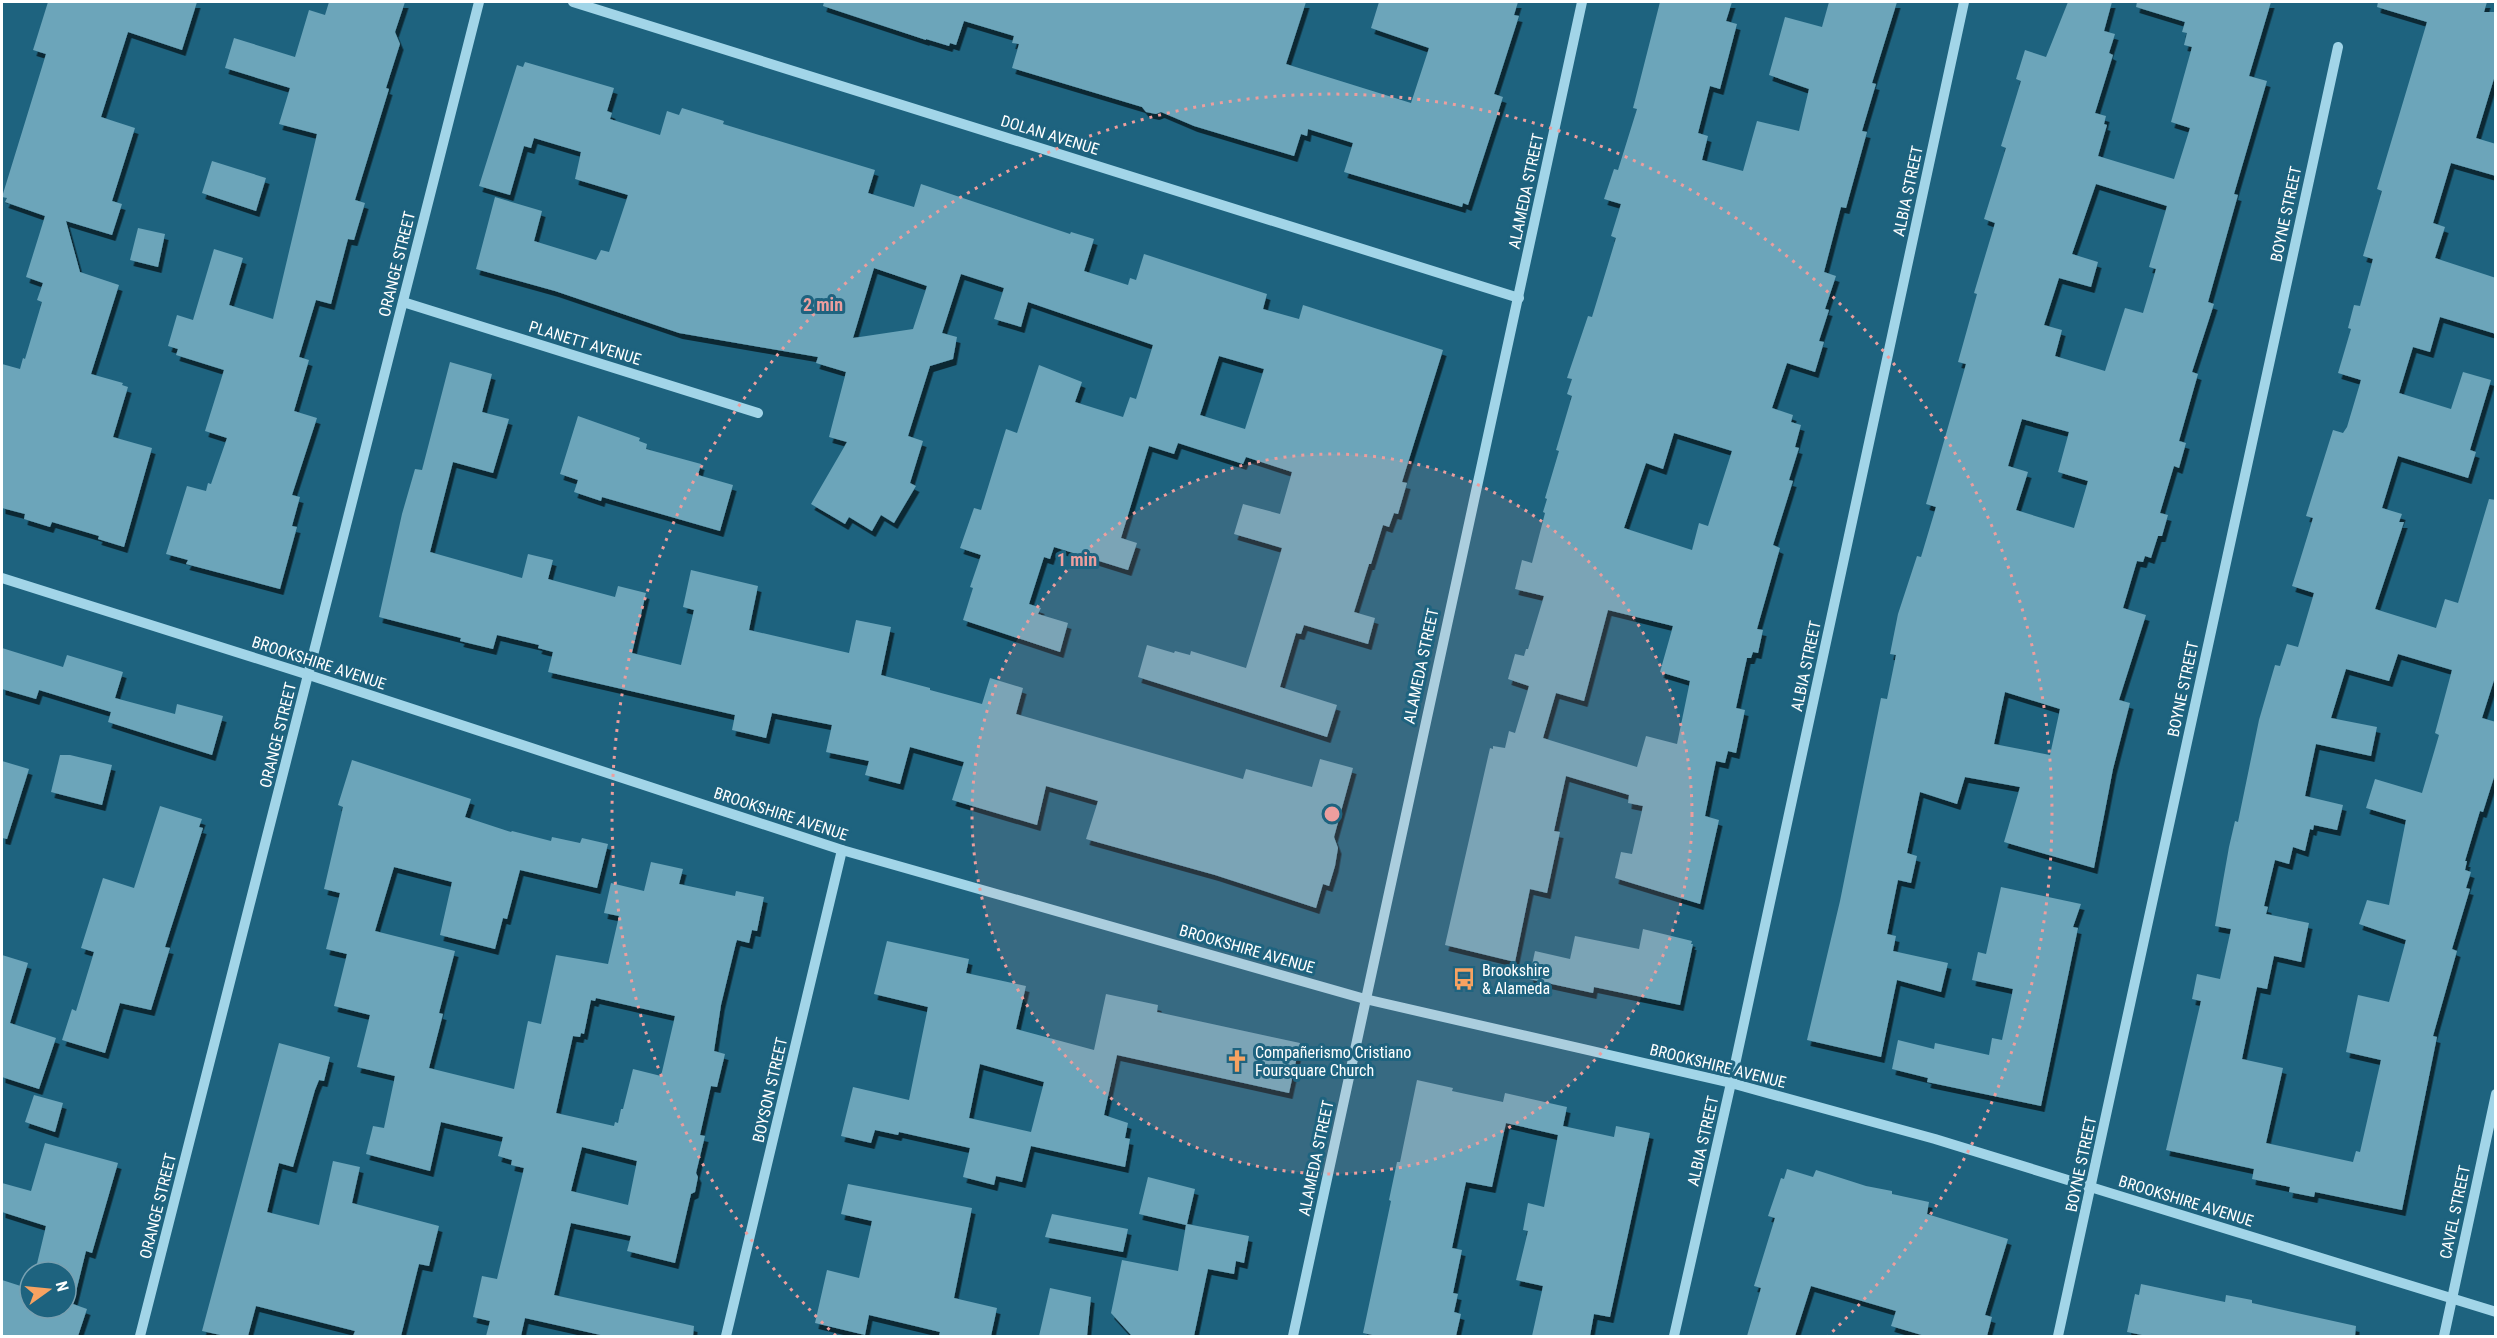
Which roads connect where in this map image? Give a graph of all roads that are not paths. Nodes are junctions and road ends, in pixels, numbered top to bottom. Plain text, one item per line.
1 (479, 2) edge
2 (573, 2) edge
3 (1582, 2) edge
4 (1964, 2) edge
5 (2338, 47) dead end
6 (1518, 298) junction
7 (403, 302) junction
8 (758, 413) dead end
9 (2, 578) edge
10 (309, 675) junction
11 (842, 850) junction
12 (1365, 999) junction
13 (1731, 1083) junction
14 (2496, 1094) edge
15 (2091, 1188) junction
16 (2452, 1298) junction
17 (2496, 1312) edge
18 (140, 1336) edge
19 (726, 1336) edge
20 (1293, 1336) edge
21 (1674, 1336) edge
22 (2058, 1336) edge
23 (2444, 1336) edge

1 - 7 street, ORANGE STREET
2 - 6 street, DOLAN AVENUE
3 - 6 street, ALAMEDA STREET
4 - 13 street, ALBIA STREET
5 - 15 street, BOYNE STREET
6 - 12 street, ALAMEDA STREET
7 - 8 street, PLANETT AVENUE
7 - 10 street, ORANGE STREET
9 - 10 street, BROOKSHIRE AVENUE
10 - 11 street, BROOKSHIRE AVENUE
10 - 18 street, ORANGE STREET
11 - 12 street, BROOKSHIRE AVENUE
11 - 19 street, BOYSON STREET
12 - 13 street, BROOKSHIRE AVENUE
12 - 20 street, ALAMEDA STREET
13 - 15 street, BROOKSHIRE AVENUE
13 - 21 street, ALBIA STREET
14 - 16 street, CAVEL STREET
15 - 16 street, BROOKSHIRE AVENUE
15 - 22 street, BOYNE STREET
16 - 17 street, BROOKSHIRE AVENUE
16 - 23 street, CAVEL STREET

